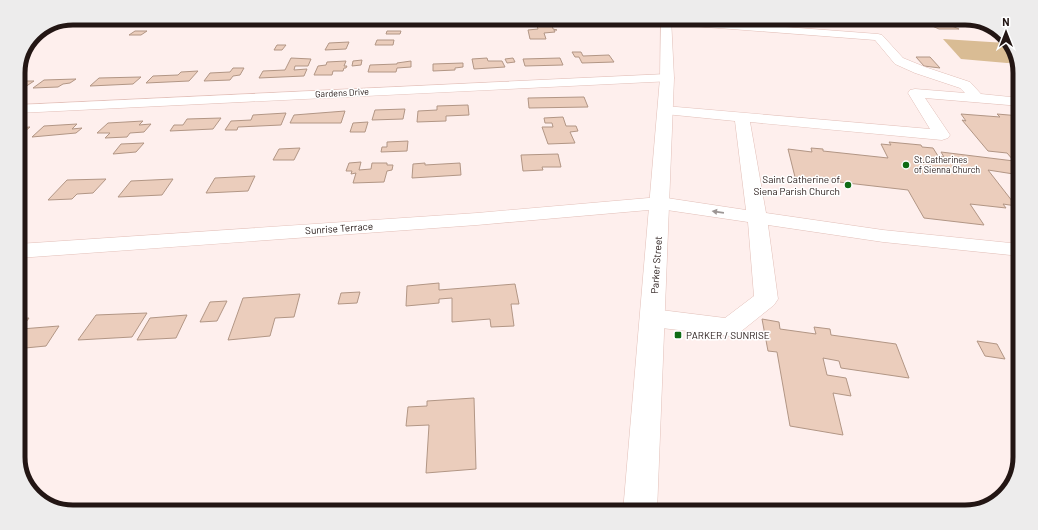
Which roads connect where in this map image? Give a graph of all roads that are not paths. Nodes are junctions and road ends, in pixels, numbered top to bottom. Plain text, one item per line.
1 (666, 25) edge
2 (728, 25) edge
3 (667, 78) junction
4 (977, 98) junction
5 (1013, 101) edge
6 (25, 109) edge
7 (665, 110) junction
8 (742, 117) junction
9 (660, 203) junction
10 (757, 217) junction
11 (1013, 249) edge
12 (25, 251) edge
13 (653, 318) junction
14 (640, 505) edge

1 - 3 street, Parker Street
2 - 4 street
3 - 6 street, Gardens Drive
3 - 7 street, Parker Street
4 - 5 street
4 - 8 street
7 - 8 street
7 - 9 street, Parker Street
8 - 10 street
10 -> 9 street, Sunrise Terrace
9 - 12 street, Sunrise Terrace
9 - 13 street, Parker Street
10 - 11 street, Sunrise Terrace
10 - 13 street
13 - 14 street, Parker Street

